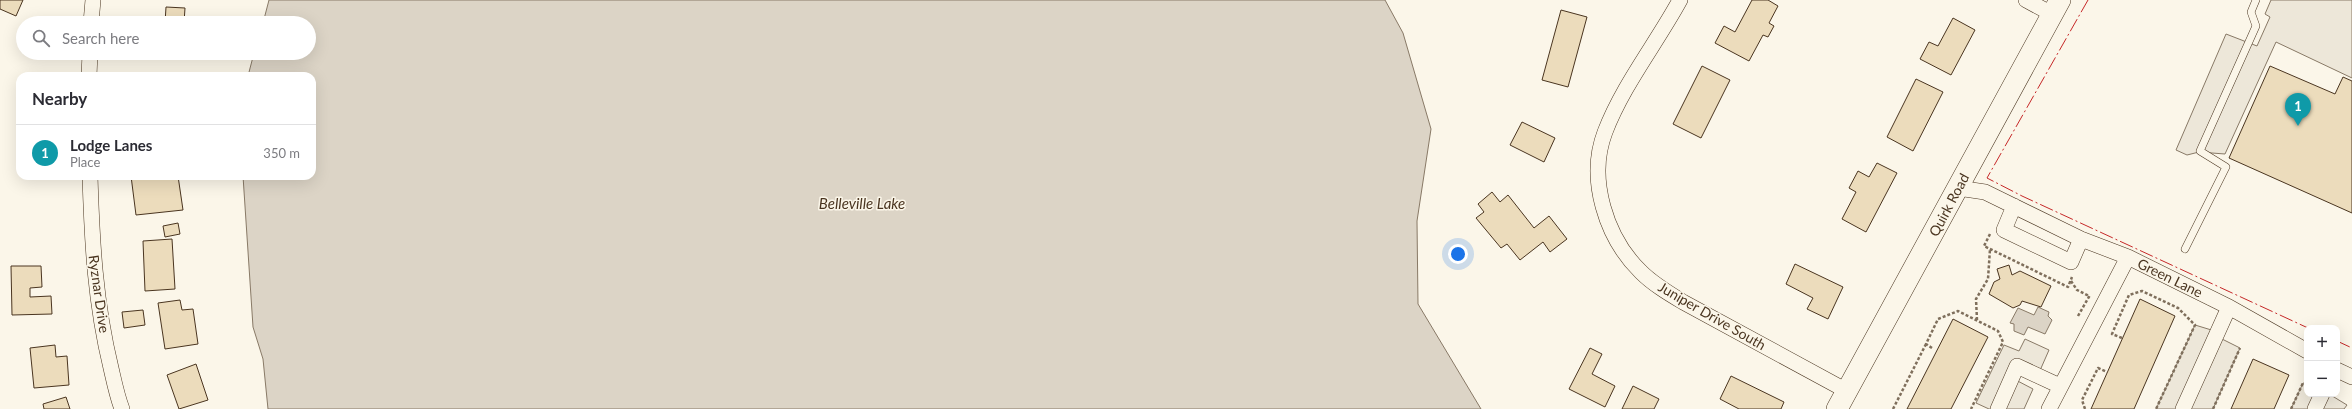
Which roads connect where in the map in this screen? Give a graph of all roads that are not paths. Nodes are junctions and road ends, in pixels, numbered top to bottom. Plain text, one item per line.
1 (93, 0) edge
2 (1680, 0) edge
3 (2026, 0) edge
4 (2256, 0) edge
5 (2056, 7) edge
6 (92, 16) edge
7 (90, 60) edge
8 (89, 72) edge
9 (90, 180) edge
10 (1958, 188) junction
11 (2014, 206) junction
12 (2081, 239) junction
13 (2186, 249) dead end
14 (2128, 257) junction
15 (2229, 307) junction
16 (2304, 349) edge
17 (2340, 371) edge
18 (2352, 377) edge
19 (2060, 386) junction
20 (2321, 397) edge
21 (1842, 400) edge
22 (122, 409) edge
23 (1998, 409) edge
24 (2049, 409) edge
25 (2183, 409) edge
26 (2315, 409) edge

1 - 6 street
2 - 21 street, Juniper Drive South
3 - 5 street
4 - 13 lane
5 - 10 street, Quirk Road
7 - 8 street
9 - 22 street, Ryznar Drive
10 - 11 street, Green Lane
10 - 21 street, Quirk Road
11 - 12 street, Green Lane
11 - 12 street
12 - 14 street, Green Lane
14 - 15 street, Green Lane
14 - 19 street
15 - 16 street, Green Lane
15 - 25 street
17 - 18 street
19 - 23 street
19 - 24 street
20 - 26 street

